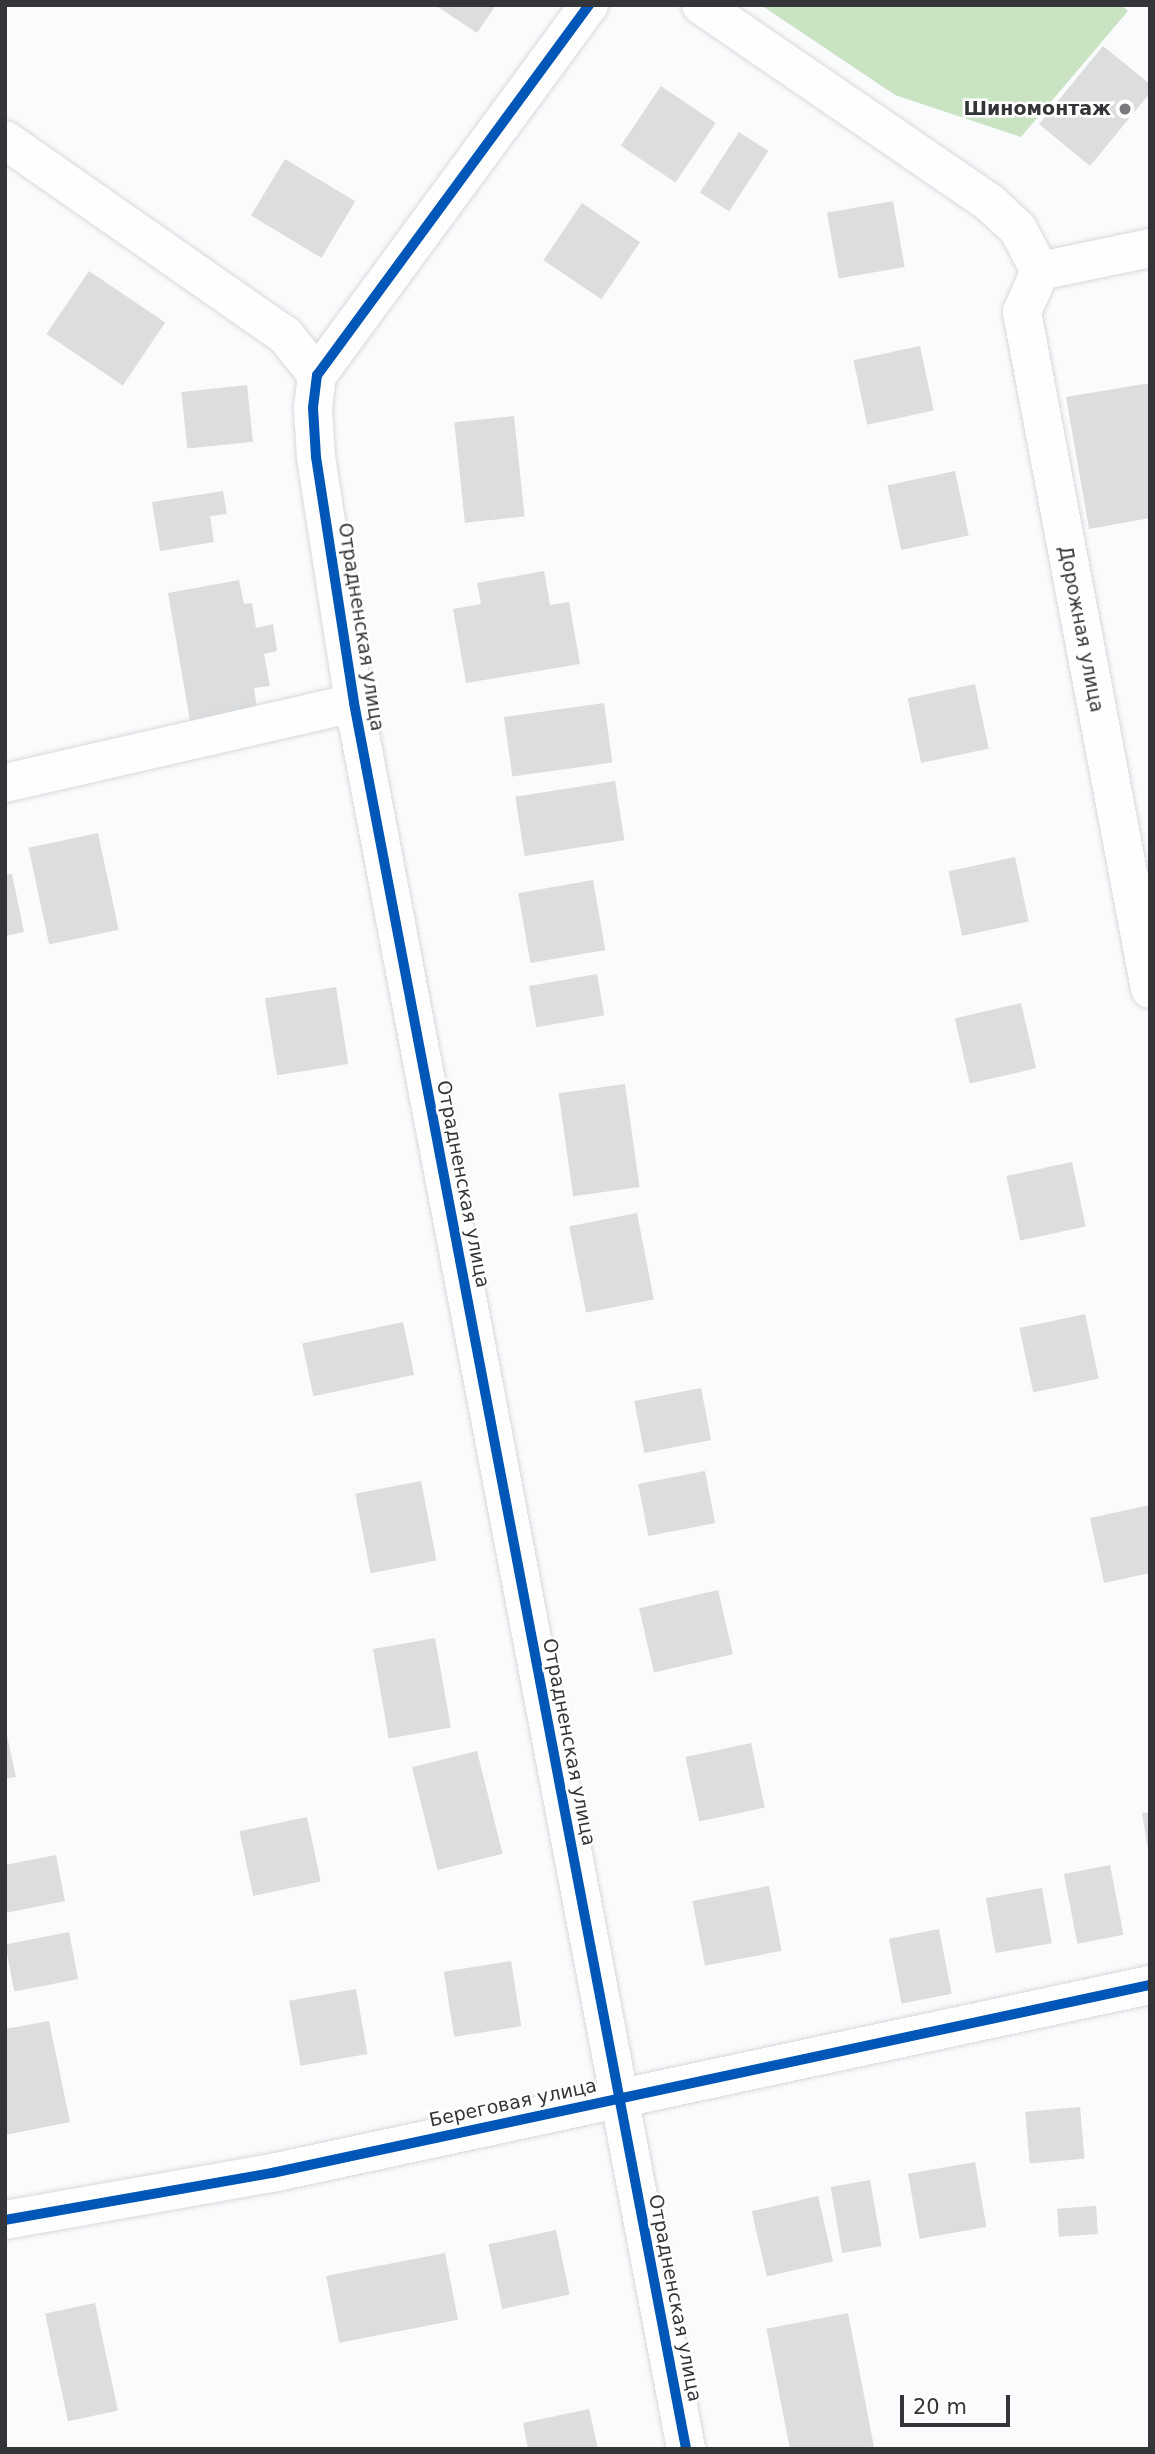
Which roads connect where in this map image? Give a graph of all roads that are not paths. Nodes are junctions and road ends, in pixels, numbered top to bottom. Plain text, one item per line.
1 (589, 5) edge
2 (701, 5) edge
3 (5, 140) edge
4 (1150, 248) edge
5 (1040, 271) junction
6 (317, 375) junction
7 (354, 703) junction
8 (5, 783) edge
9 (1150, 989) edge
10 (1150, 1985) edge
11 (619, 2099) junction
12 (5, 2220) edge
13 (686, 2449) edge

1 - 6 street
2 - 5 street
3 - 6 street
4 - 5 street
5 - 9 street, Дорожная улица
6 - 7 street, Отрадненская улица
7 - 8 street
7 - 11 street, Отрадненская улица
10 - 11 street, Береговая улица
11 - 12 street, Береговая улица
11 - 13 street, Отрадненская улица

